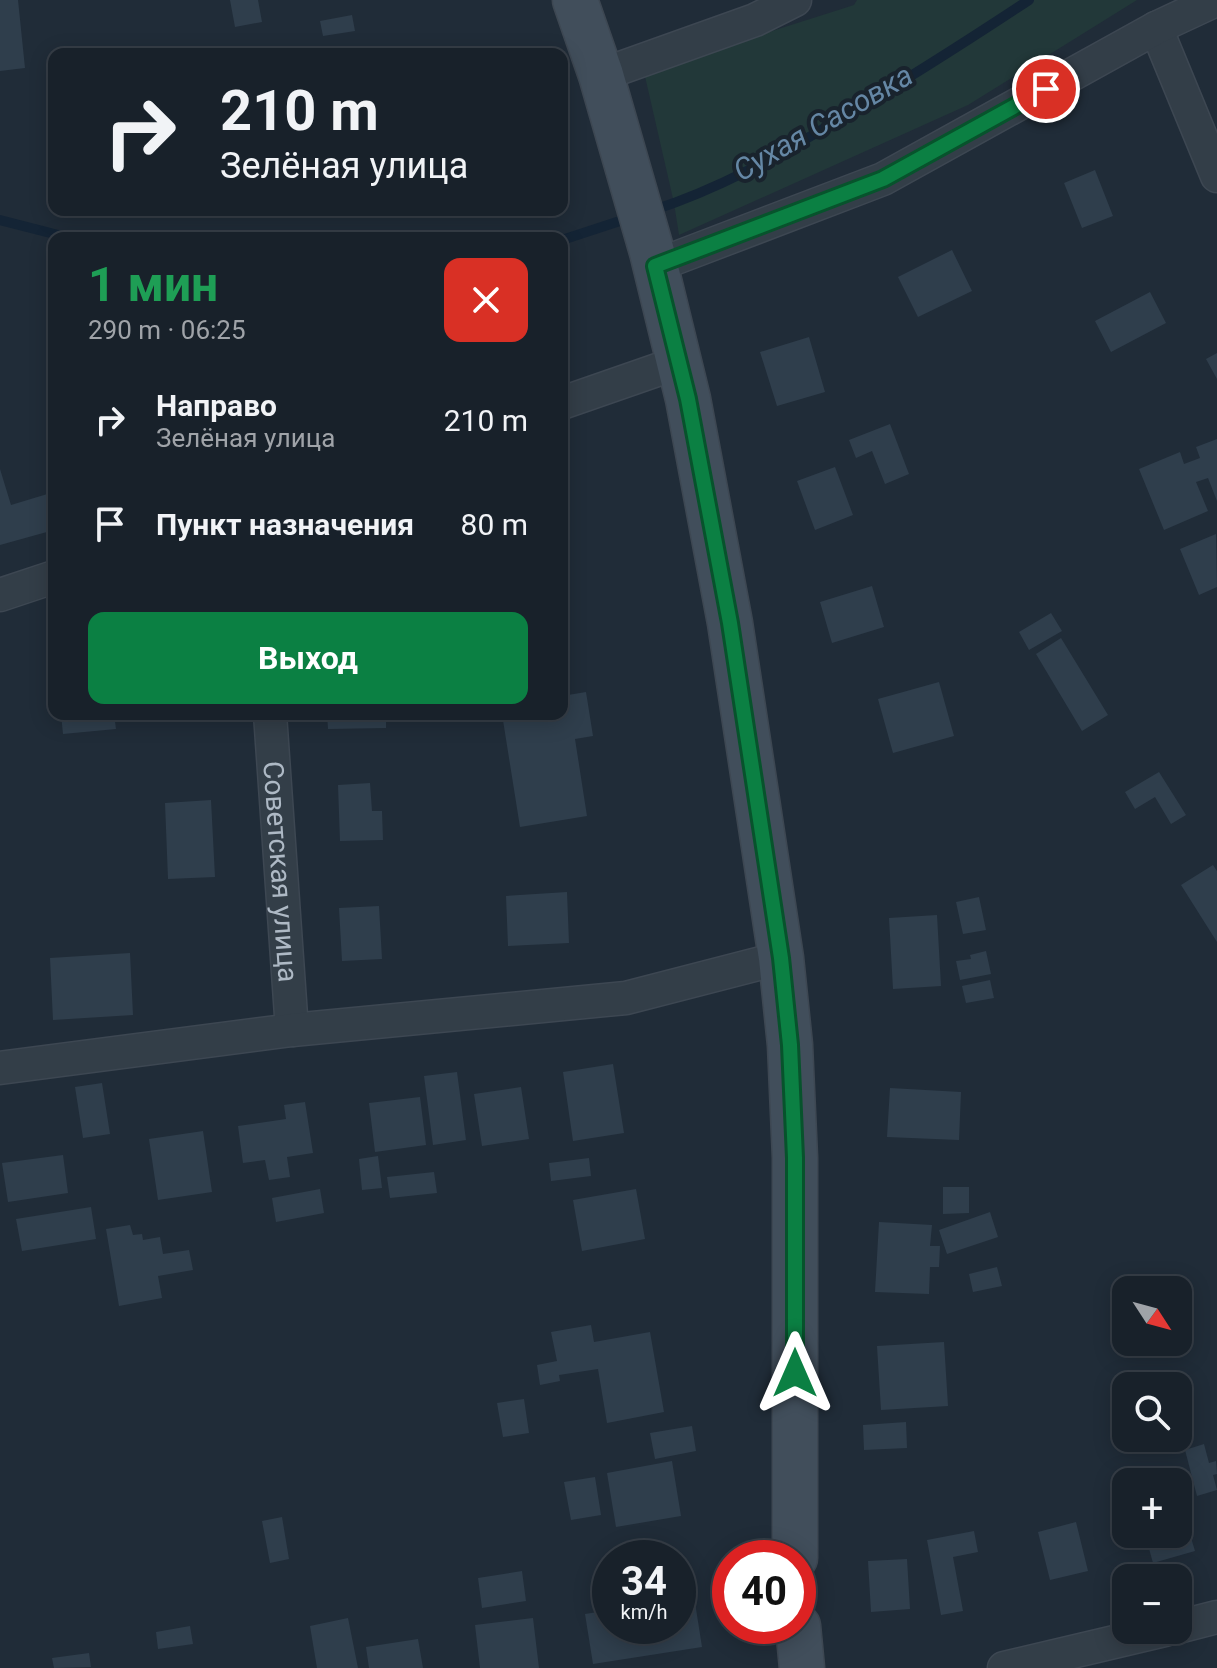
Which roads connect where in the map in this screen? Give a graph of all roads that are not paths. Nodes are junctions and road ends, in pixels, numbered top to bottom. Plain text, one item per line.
1 (575, 0) edge
2 (795, 0) edge
3 (1216, 0) edge
4 (1156, 28) junction
5 (601, 75) junction
6 (1217, 176) edge
7 (654, 259) junction
8 (680, 362) junction
9 (568, 401) edge
10 (48, 579) edge
11 (0, 595) edge
12 (270, 720) edge
13 (781, 958) junction
14 (292, 1030) junction
15 (0, 1068) edge
16 (795, 1540) edge
17 (1217, 1617) edge
18 (1192, 1623) edge
19 (1112, 1643) edge
20 (800, 1644) edge
21 (802, 1668) edge
22 (1004, 1668) edge

1 - 5 street
2 - 5 street
3 - 4 street
4 - 6 street
4 - 7 street
5 - 7 street
7 - 8 street
8 - 9 street
8 - 13 street
10 - 11 street
12 - 14 street, Советская улица
13 - 14 street
13 - 16 street
14 - 15 street
17 - 18 street
19 - 22 street
20 - 21 street

